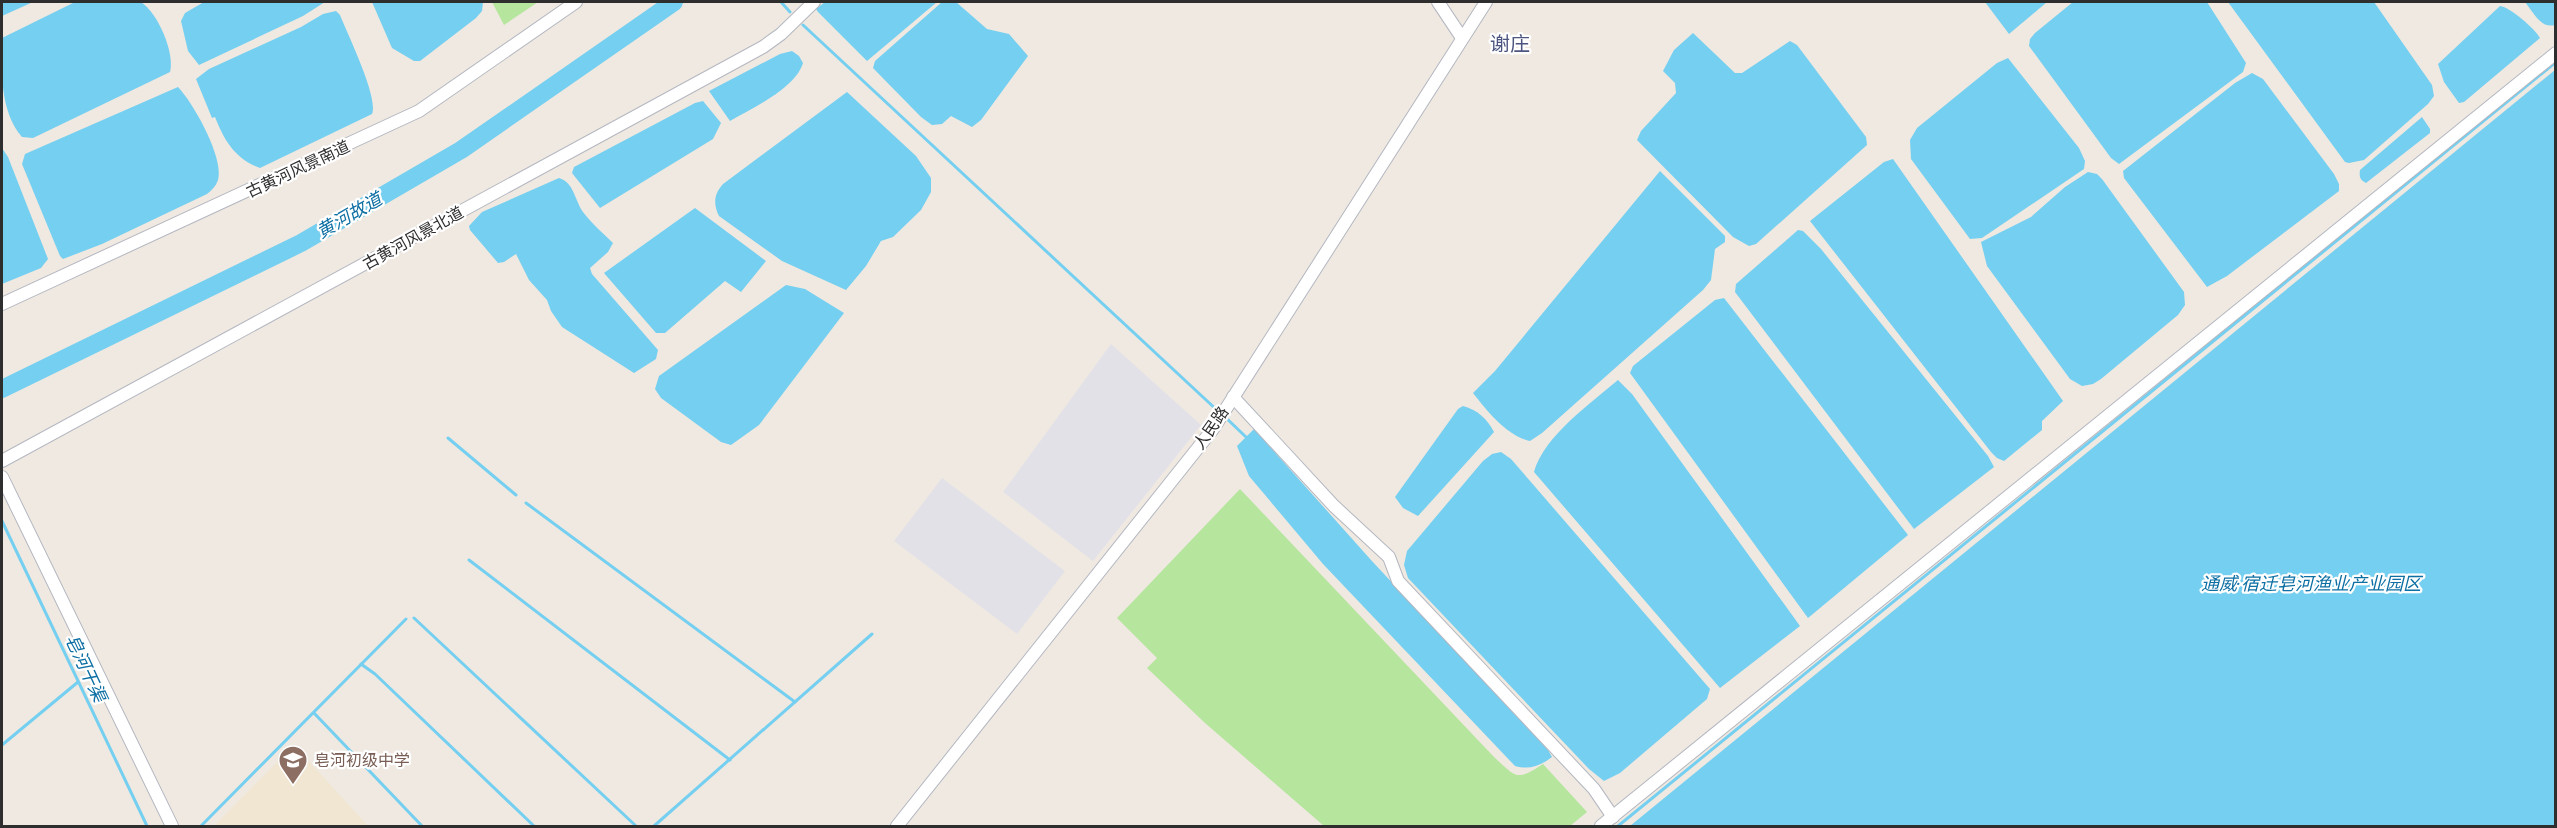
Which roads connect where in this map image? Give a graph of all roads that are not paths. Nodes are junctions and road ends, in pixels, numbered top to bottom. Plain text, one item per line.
1 (576, 2) edge
2 (814, 2) edge
3 (1438, 2) edge
4 (1485, 2) edge
5 (1462, 38) junction
6 (2556, 53) edge
7 (2, 304) edge
8 (1233, 397) junction
9 (2, 461) edge
10 (2, 477) edge
11 (1613, 817) junction
12 (172, 826) edge
13 (897, 826) edge
14 (1601, 826) edge

1 - 7 street, 古黄河风景南道
2 - 9 street, 古黄河风景北道
3 - 5 street
4 - 5 street, 人民路
5 - 8 street, 人民路
6 - 11 street
8 - 11 street
8 - 13 street, 人民路
10 - 12 street
11 - 14 street

